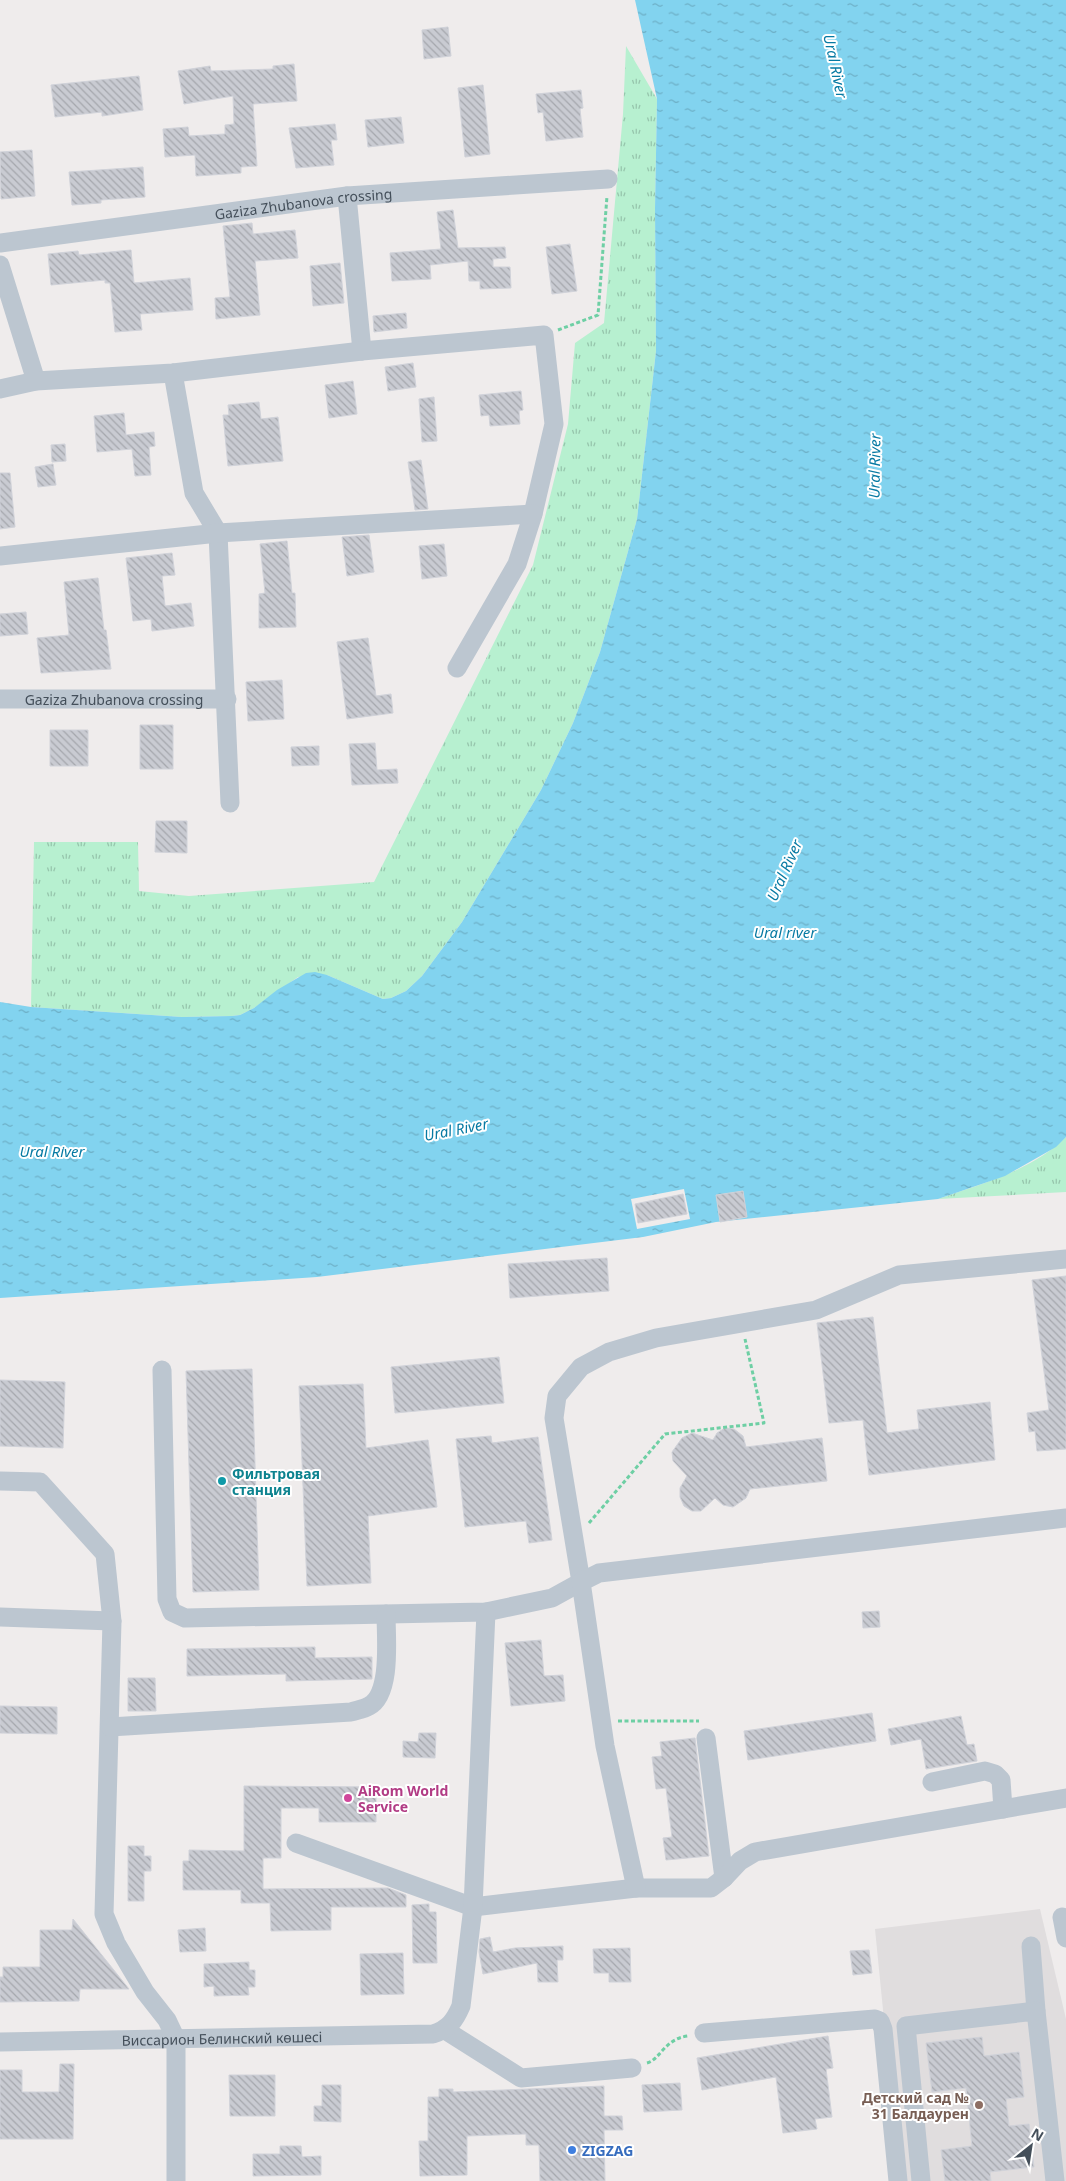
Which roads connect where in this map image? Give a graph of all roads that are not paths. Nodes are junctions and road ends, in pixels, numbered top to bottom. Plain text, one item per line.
1 (608, 179) road end
2 (348, 196) junction
3 (0, 243) edge
4 (0, 265) edge
5 (362, 352) junction
6 (173, 373) junction
7 (36, 381) junction
8 (0, 389) edge
9 (533, 514) junction
10 (218, 533) junction
11 (0, 556) edge
12 (457, 668) dead end
13 (0, 698) edge
14 (227, 698) junction
15 (230, 803) dead end
16 (1066, 1259) edge
17 (162, 1370) dead end
18 (0, 1481) edge
19 (1066, 1518) edge
20 (581, 1582) junction
21 (486, 1612) junction
22 (386, 1614) junction
23 (0, 1617) edge
24 (112, 1620) junction
25 (110, 1727) junction
26 (706, 1738) road end
27 (932, 1782) dead end
28 (1066, 1798) edge
29 (1003, 1809) junction
30 (296, 1843) dead end
31 (724, 1878) junction
32 (636, 1888) junction
33 (473, 1908) junction
34 (1062, 1917) dead end
35 (1066, 1938) edge
36 (1031, 1946) dead end
37 (1036, 2011) junction
38 (906, 2026) junction
39 (883, 2029) junction
40 (445, 2030) junction
41 (704, 2033) road end
42 (176, 2039) junction
43 (0, 2042) edge
44 (632, 2068) road end
45 (1060, 2159) edge
46 (176, 2181) edge
47 (898, 2181) edge
48 (921, 2181) edge
49 (1055, 2181) edge

1 - 2 street, Gaziza Zhubanova crossing
2 - 3 street, Gaziza Zhubanova crossing
2 - 5 street
4 - 7 street
5 - 6 street
5 - 9 street
6 - 7 street
6 - 10 street
7 - 8 street
9 - 10 street
9 - 12 street
10 - 11 street
10 - 14 street
13 - 14 street, Gaziza Zhubanova crossing
14 - 15 street
16 - 20 street
17 - 22 street
18 - 24 street
19 - 20 street
20 - 21 street
20 - 32 street
21 - 22 street
21 - 33 street
22 - 25 street
23 - 24 street
24 - 25 street
25 - 42 street
26 - 31 street
27 - 29 street
28 - 29 street
29 - 31 street
30 - 33 street
31 - 32 street
32 - 33 street
33 - 40 street
34 - 35 street
36 - 37 street
37 - 38 street
37 - 45 street
38 - 39 street
38 - 48 street
39 - 41 street
39 - 47 street
40 - 42 street, Виссарион Белинский көшесі
40 - 44 street
42 - 43 street, Виссарион Белинский көшесі
42 - 46 street
45 - 49 street

